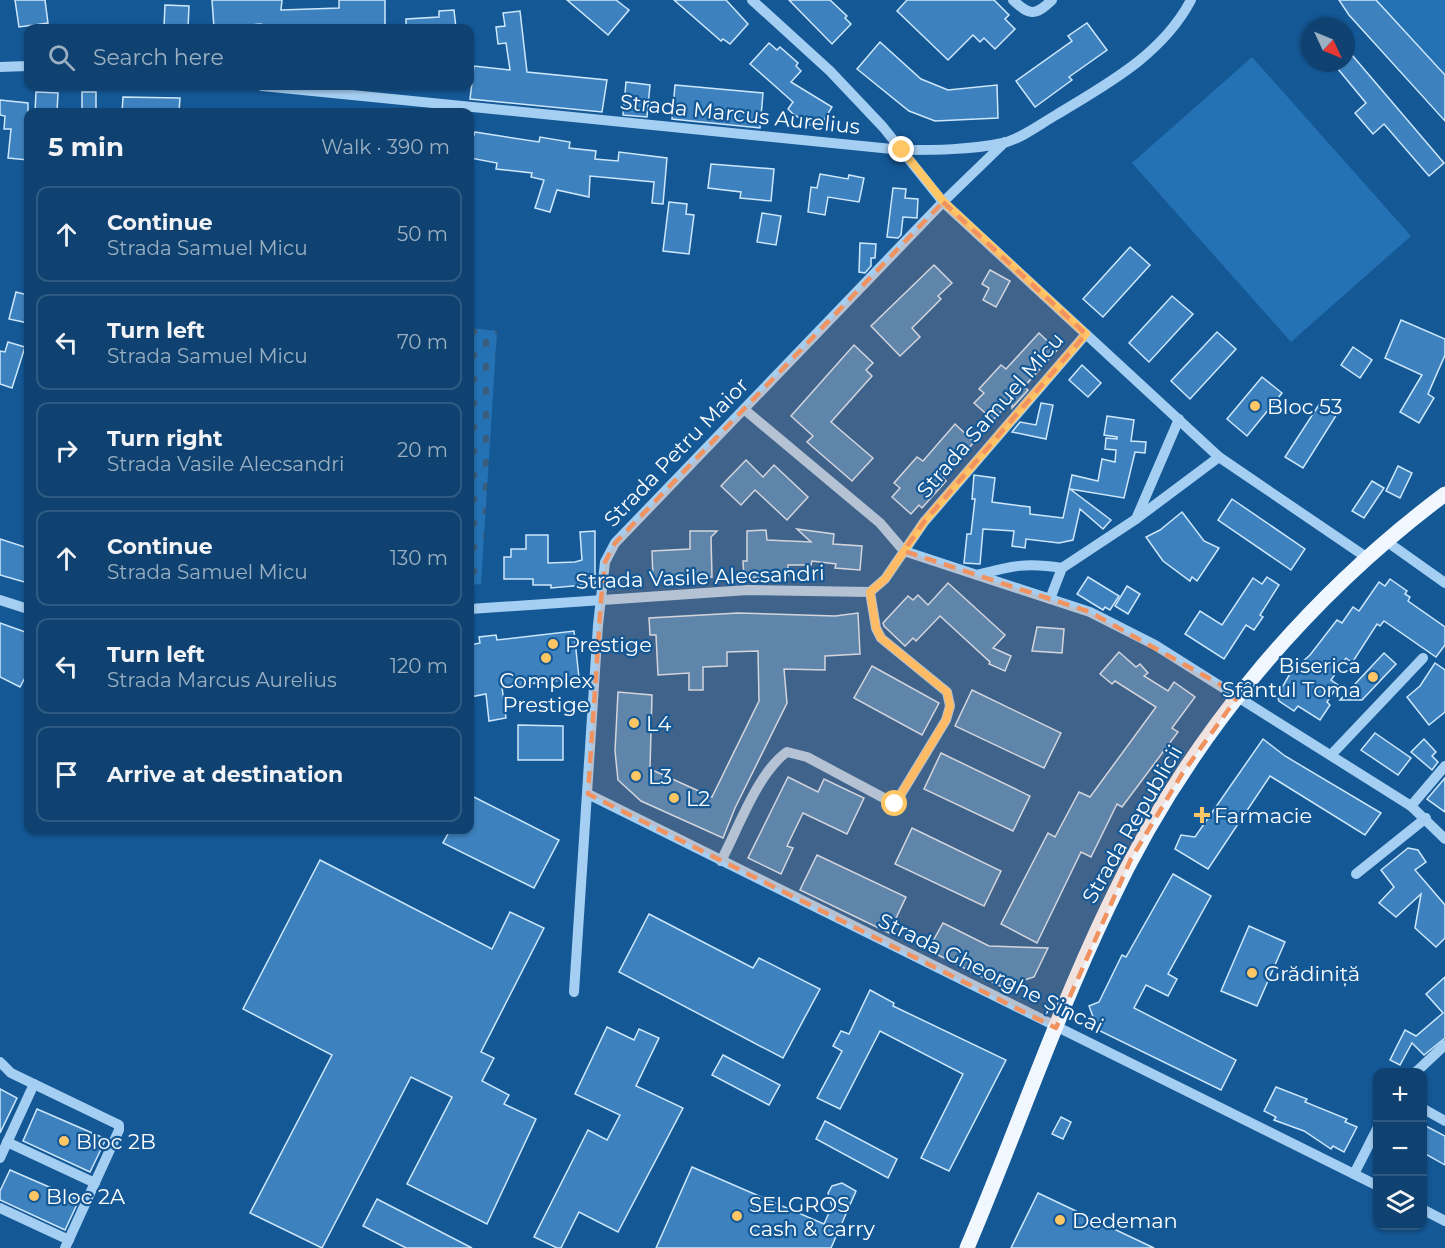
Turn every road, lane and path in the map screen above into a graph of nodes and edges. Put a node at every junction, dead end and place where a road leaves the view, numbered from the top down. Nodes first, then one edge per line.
1 (752, 0) edge
2 (1013, 0) edge
3 (1052, 0) edge
4 (1191, 0) edge
5 (24, 66) edge
6 (0, 67) edge
7 (302, 90) edge
8 (1005, 142) junction
9 (902, 150) junction
10 (943, 201) junction
11 (1086, 334) junction
12 (745, 410) junction
13 (1179, 419) junction
14 (1220, 457) junction
15 (1445, 495) edge
16 (1136, 519) junction
17 (1386, 541) junction
18 (904, 551) junction
19 (1366, 557) junction
20 (1062, 568) junction
21 (975, 575) junction
22 (1445, 583) edge
23 (870, 592) junction
24 (1050, 599) junction
25 (0, 600) edge
26 (601, 600) junction
27 (24, 608) edge
28 (474, 609) edge
29 (1423, 658) dead end
30 (1239, 695) junction
31 (1330, 755) junction
32 (1445, 766) edge
33 (588, 794) junction
34 (1411, 806) junction
35 (1426, 818) junction
36 (1445, 839) edge
37 (721, 861) junction
38 (1356, 874) dead end
39 (574, 992) dead end
40 (1056, 1028) junction
41 (1445, 1045) edge
42 (0, 1062) edge
43 (1420, 1068) edge
44 (34, 1084) junction
45 (1427, 1111) edge
46 (1445, 1121) edge
47 (1373, 1135) edge
48 (7, 1142) junction
49 (0, 1158) edge
50 (1354, 1174) junction
51 (95, 1183) junction
52 (1373, 1184) edge
53 (0, 1208) edge
54 (1427, 1212) edge
55 (1445, 1221) edge
56 (67, 1244) edge
57 (967, 1248) edge

1 - 9 street
2 - 3 street
4 - 8 street
5 - 6 street
7 - 9 street, Strada Marcus Aurelius
8 - 9 street, Strada Marcus Aurelius
8 - 10 street, Strada Petru Maior
9 - 10 street
10 - 11 street
10 - 12 street, Strada Petru Maior
11 - 13 street
11 - 18 street, Strada Samuel Micu
12 - 18 street
12 - 26 street, Strada Petru Maior
13 - 14 street
13 - 16 street
14 - 16 street
14 - 19 street
15 - 17 main road, Strada Republicii
16 - 20 street
17 - 19 main road, Strada Republicii
17 - 22 street
18 - 21 street
18 - 23 street
19 - 30 main road, Strada Republicii
20 - 21 street
20 - 24 street
21 - 24 street
23 - 26 street, Strada Vasile Alecsandri
23 - 37 street
24 - 30 street
25 - 27 street
26 - 28 street, Strada Vasile Alecsandri
26 - 33 street, Strada Petru Maior
29 - 31 street
30 - 31 street
30 - 40 main road, Strada Republicii
31 - 34 street
32 - 34 street
33 - 37 street, Strada Gheorghe Șincai
33 - 39 street, Strada Petru Maior
34 - 35 street
35 - 36 street
35 - 38 street
37 - 40 street, Strada Gheorghe Șincai
40 - 50 street, Strada Gheorghe Șincai
40 - 57 main road, Strada Republicii
41 - 43 street
42 - 44 street
44 - 48 street
44 - 51 street
45 - 46 street
47 - 50 street
48 - 49 street
48 - 51 street
50 - 52 street, Strada Gheorghe Șincai
51 - 56 street
53 - 56 street
54 - 55 street

